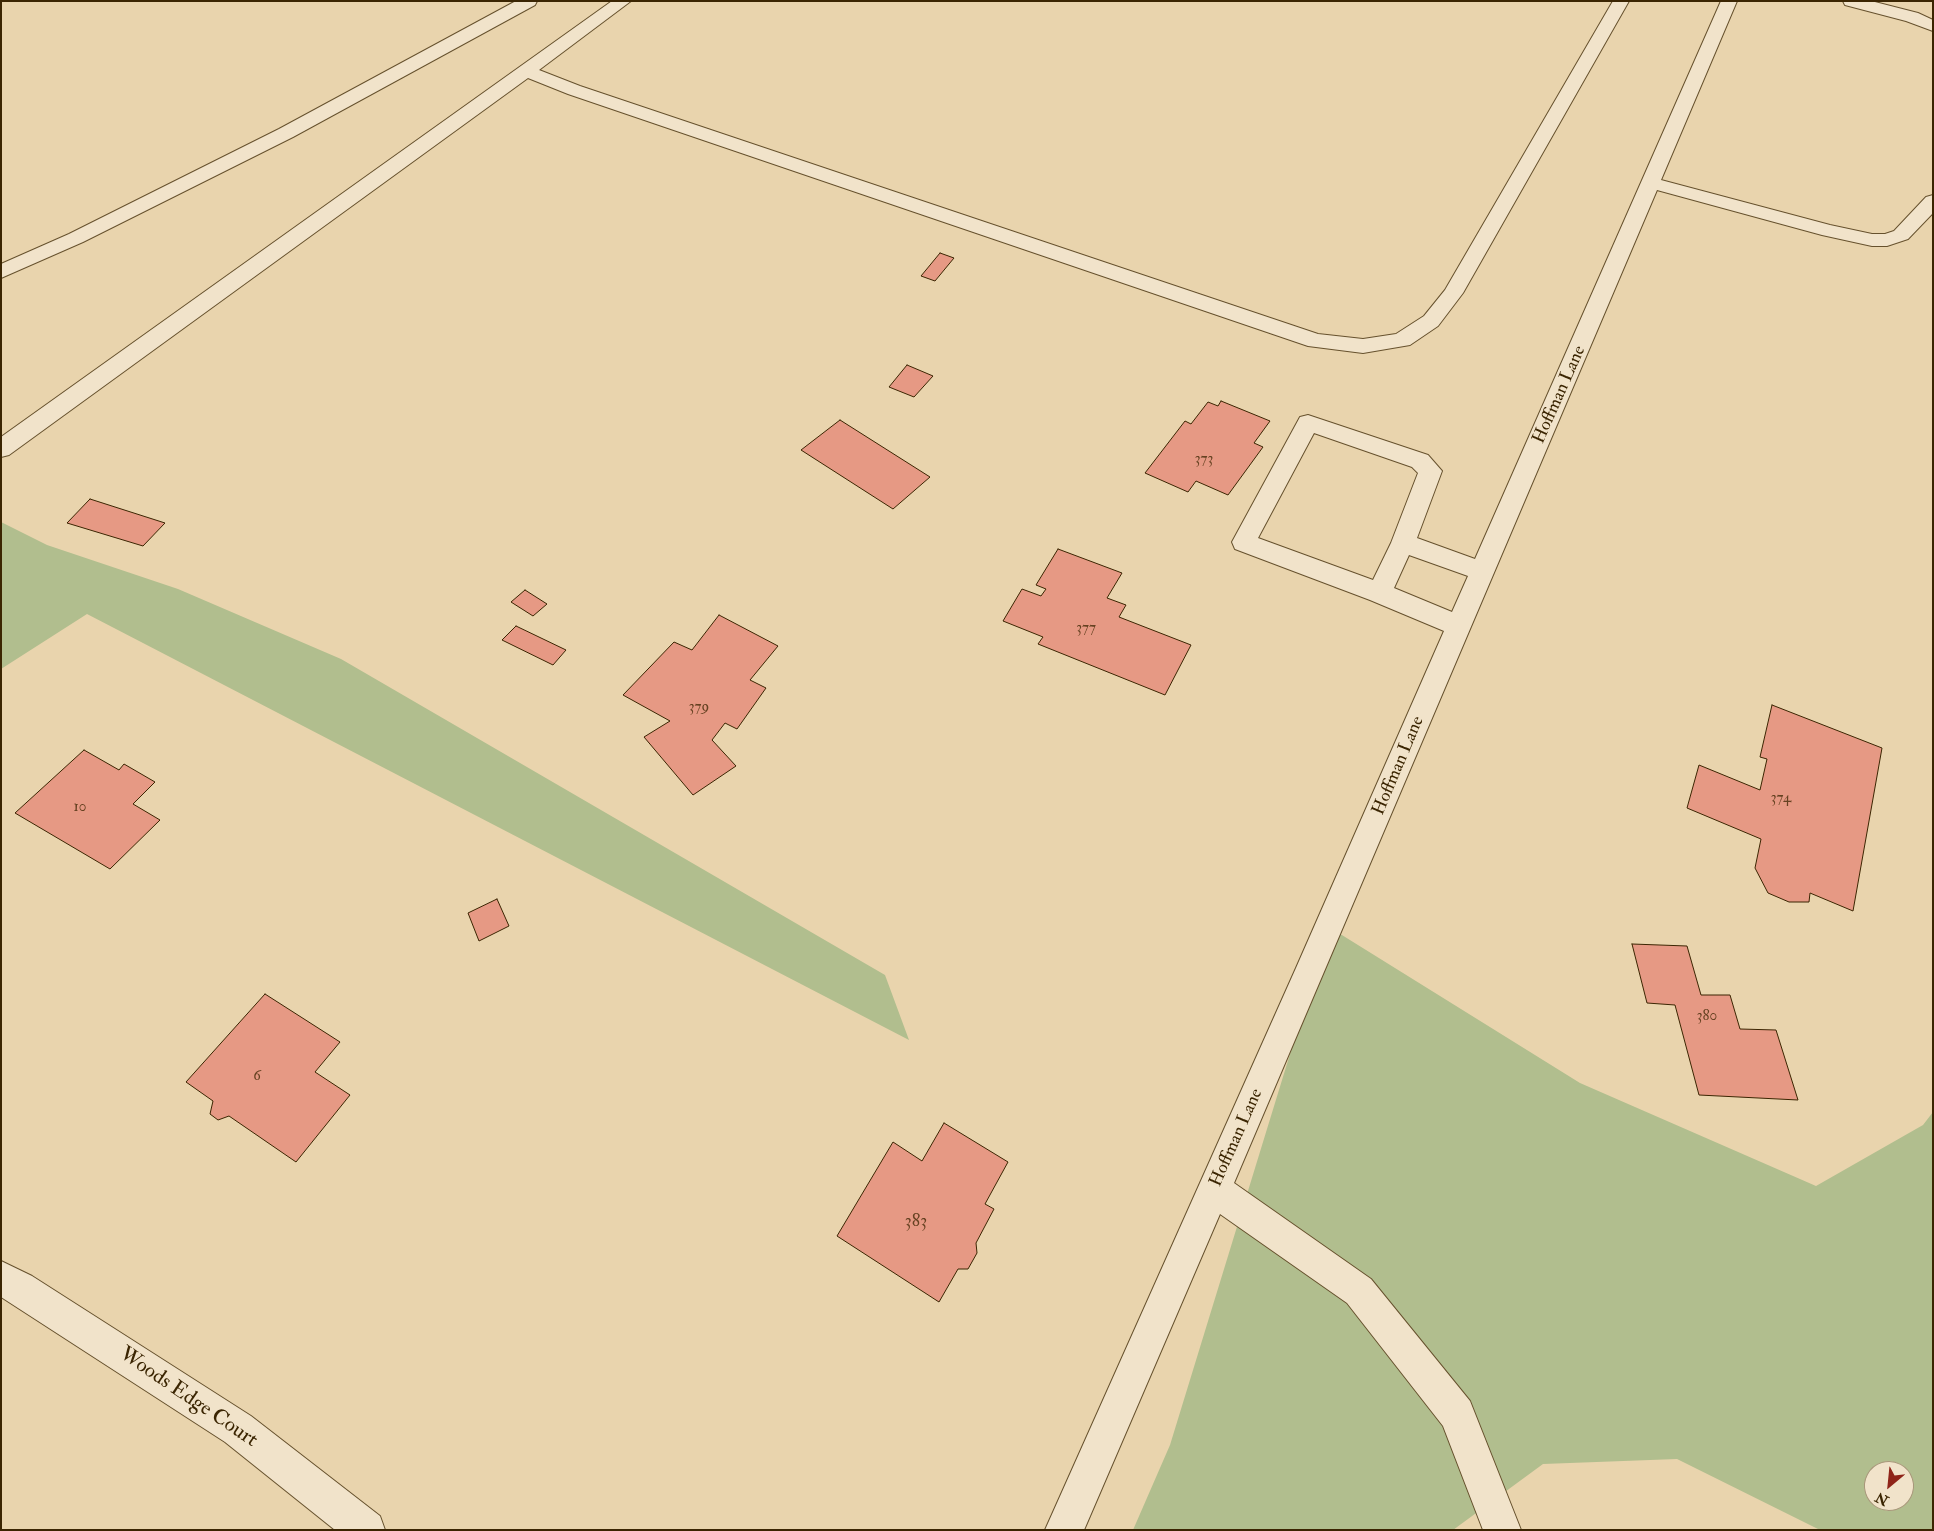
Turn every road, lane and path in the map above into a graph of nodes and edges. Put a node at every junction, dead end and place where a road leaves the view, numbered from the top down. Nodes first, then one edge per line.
1 (529, 1) edge
2 (623, 1) edge
3 (1620, 1) edge
4 (1729, 1) edge
5 (1851, 1) edge
6 (1933, 26) edge
7 (526, 72) junction
8 (1652, 183) junction
9 (1933, 201) edge
10 (1, 272) edge
11 (1, 449) edge
12 (1402, 543) junction
13 (1483, 572) junction
14 (1379, 594) junction
15 (1459, 626) junction
16 (1214, 1189) junction
17 (1, 1278) edge
18 (366, 1530) edge
19 (1064, 1530) edge
20 (1502, 1530) edge

1 - 10 street
2 - 7 street
3 - 7 street
4 - 8 street, Hoffman Lane
5 - 6 street
7 - 11 street
8 - 9 street
8 - 13 street, Hoffman Lane
12 - 13 street
12 - 14 street
12 - 14 street
13 - 15 street, Hoffman Lane
14 - 15 street
15 - 16 street, Hoffman Lane
16 - 19 street, Hoffman Lane
16 - 20 street
17 - 18 street, Woods Edge Court

